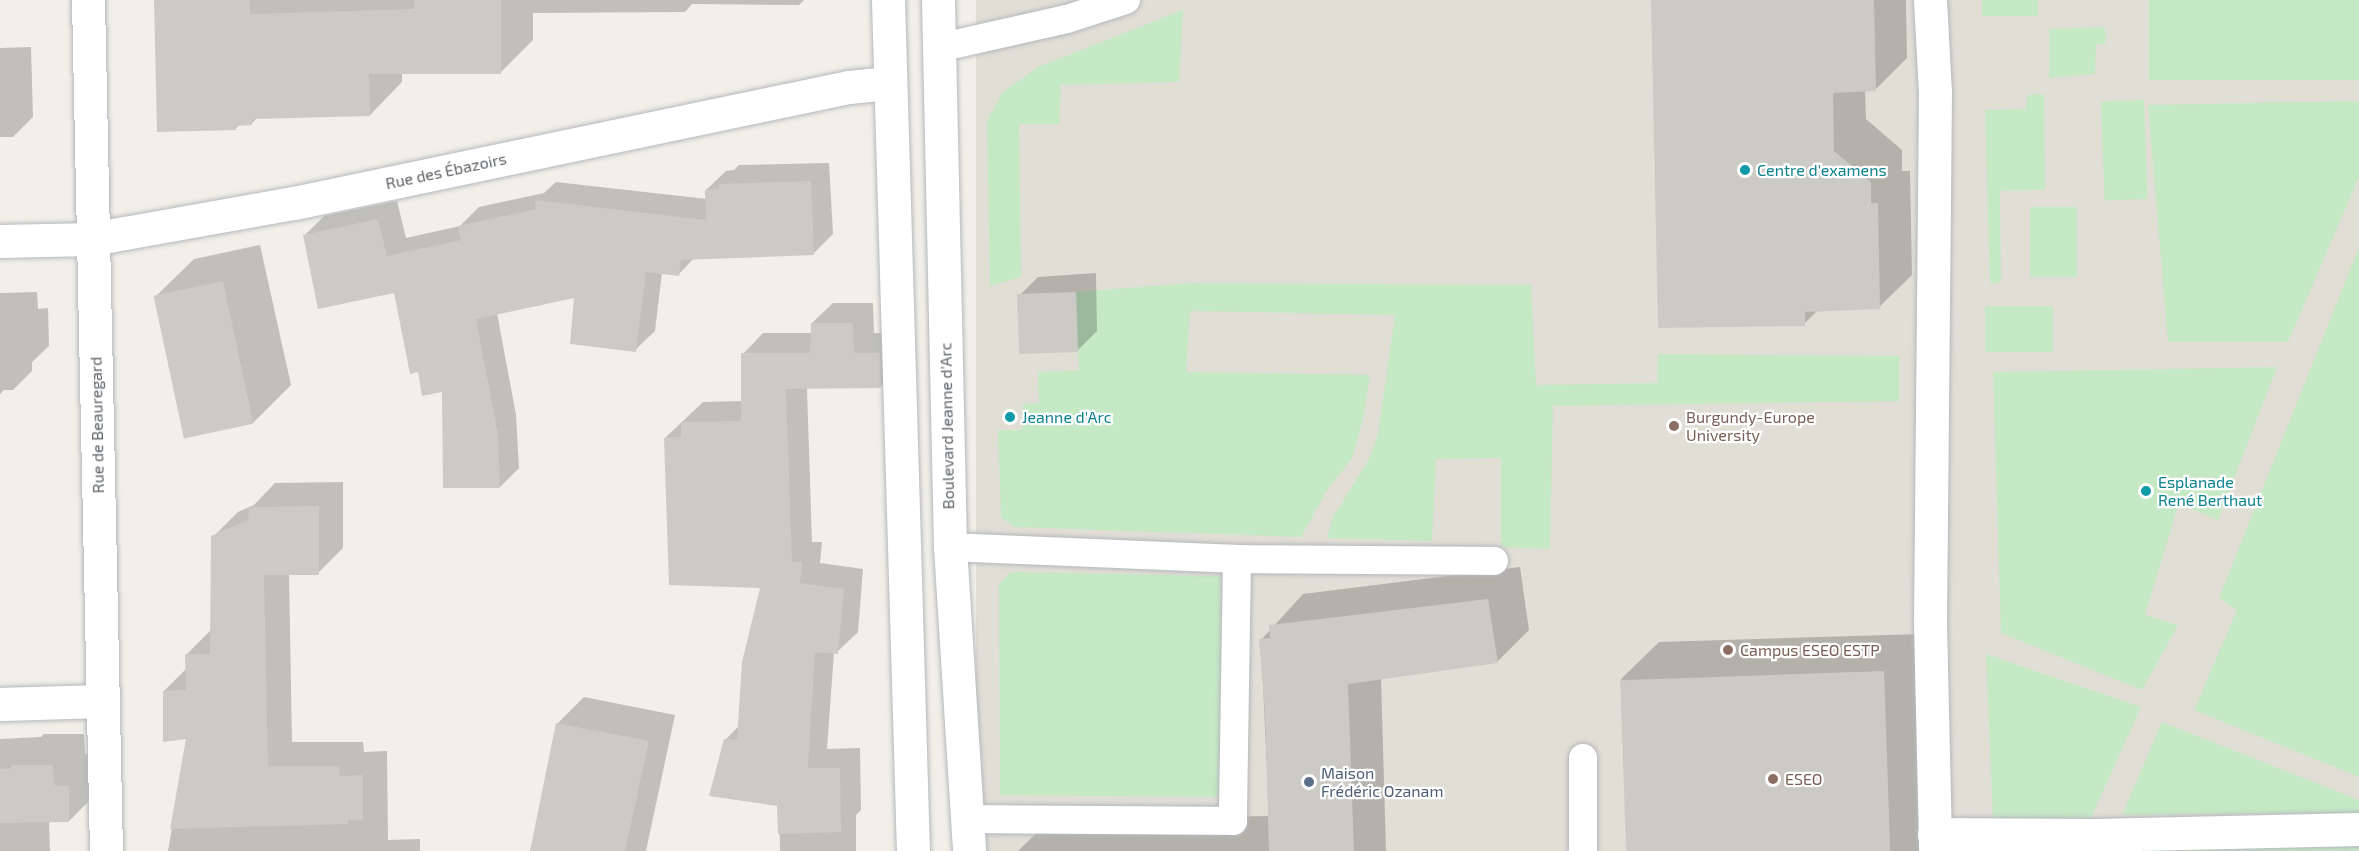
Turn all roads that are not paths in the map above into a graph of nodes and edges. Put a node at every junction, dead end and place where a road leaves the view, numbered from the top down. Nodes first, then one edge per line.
1 (88, 0) edge
2 (888, 0) edge
3 (938, 0) edge
4 (1126, 0) edge
5 (1930, 0) edge
6 (938, 48) junction
7 (889, 83) junction
8 (93, 239) junction
9 (0, 241) edge
10 (950, 547) junction
11 (1237, 559) junction
12 (1494, 561) dead end
13 (103, 701) junction
14 (0, 704) edge
15 (1583, 758) dead end
16 (969, 819) junction
17 (2359, 829) edge
18 (1935, 843) edge
19 (106, 851) edge
20 (913, 851) edge
21 (969, 851) edge
22 (1583, 851) edge

1 - 8 street, Rue de Beauregard
2 - 7 street
3 - 6 street, Boulevard Jeanne d'Arc
4 - 6 lane
5 - 18 street
6 - 10 street, Boulevard Jeanne d'Arc
7 - 8 street, Rue des Ébazoirs
7 - 20 street
8 - 9 street, Rue des Ébazoirs
8 - 13 street, Rue de Beauregard
10 - 11 lane
10 - 16 street, Boulevard Jeanne d'Arc
11 - 12 lane
11 - 16 lane
13 - 14 street
13 - 19 street, Rue de Beauregard
15 - 22 lane
16 - 21 street, Boulevard Jeanne d'Arc
17 - 18 street

